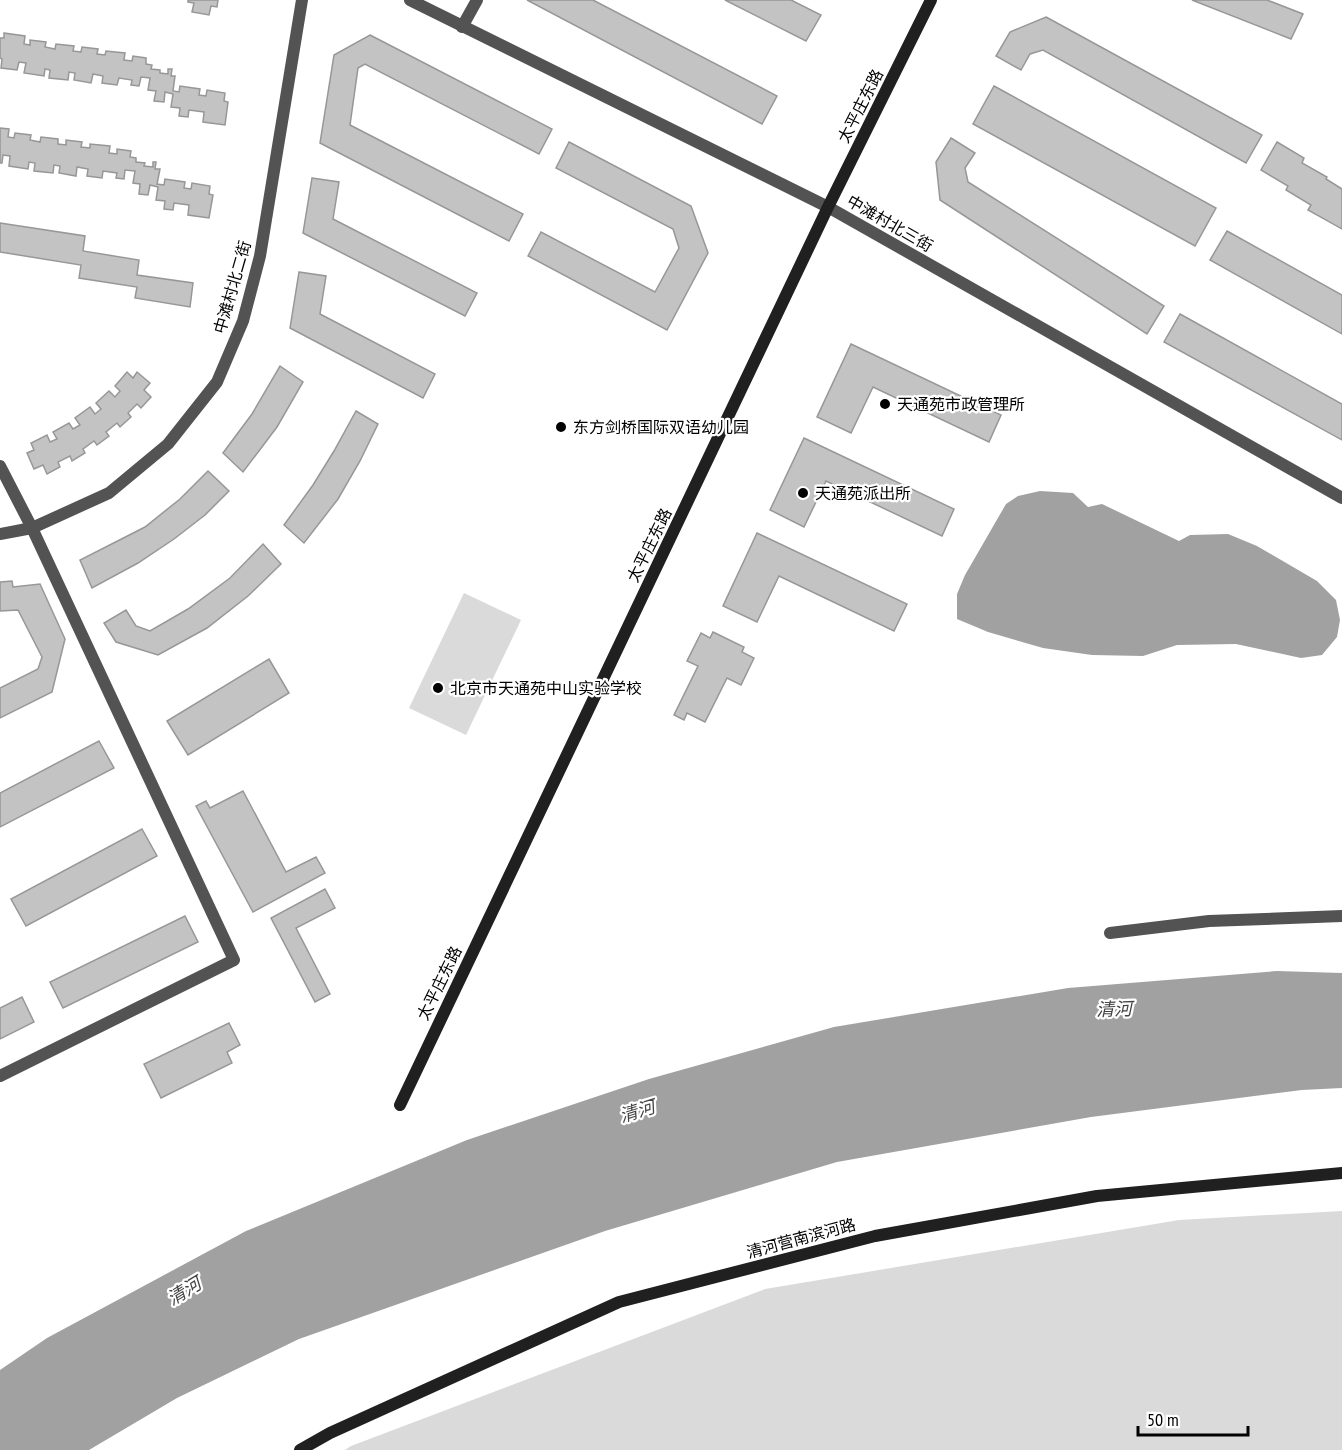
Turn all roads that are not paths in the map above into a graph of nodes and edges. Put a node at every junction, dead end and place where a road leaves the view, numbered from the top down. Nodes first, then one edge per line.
1 (302, 0) edge
2 (410, 0) edge
3 (477, 0) edge
4 (931, 0) edge
5 (462, 27) junction
6 (828, 207) junction
7 (0, 466) edge
8 (1342, 498) edge
9 (32, 528) junction
10 (0, 534) edge
11 (1342, 916) edge
12 (1110, 933) dead end
13 (0, 1076) edge
14 (400, 1105) dead end
15 (1342, 1173) edge
16 (300, 1450) edge

1 - 9 street, 中滩村北二街
2 - 5 street, 中滩村北三街
3 - 5 street
4 - 6 street, 太平庄东路
5 - 6 street, 中滩村北三街
6 - 8 street, 中滩村北三街
6 - 14 street, 太平庄东路
7 - 9 street
9 - 10 street, 中滩村北二街
9 - 13 street
11 - 12 street
15 - 16 street, 清河营南滨河路

